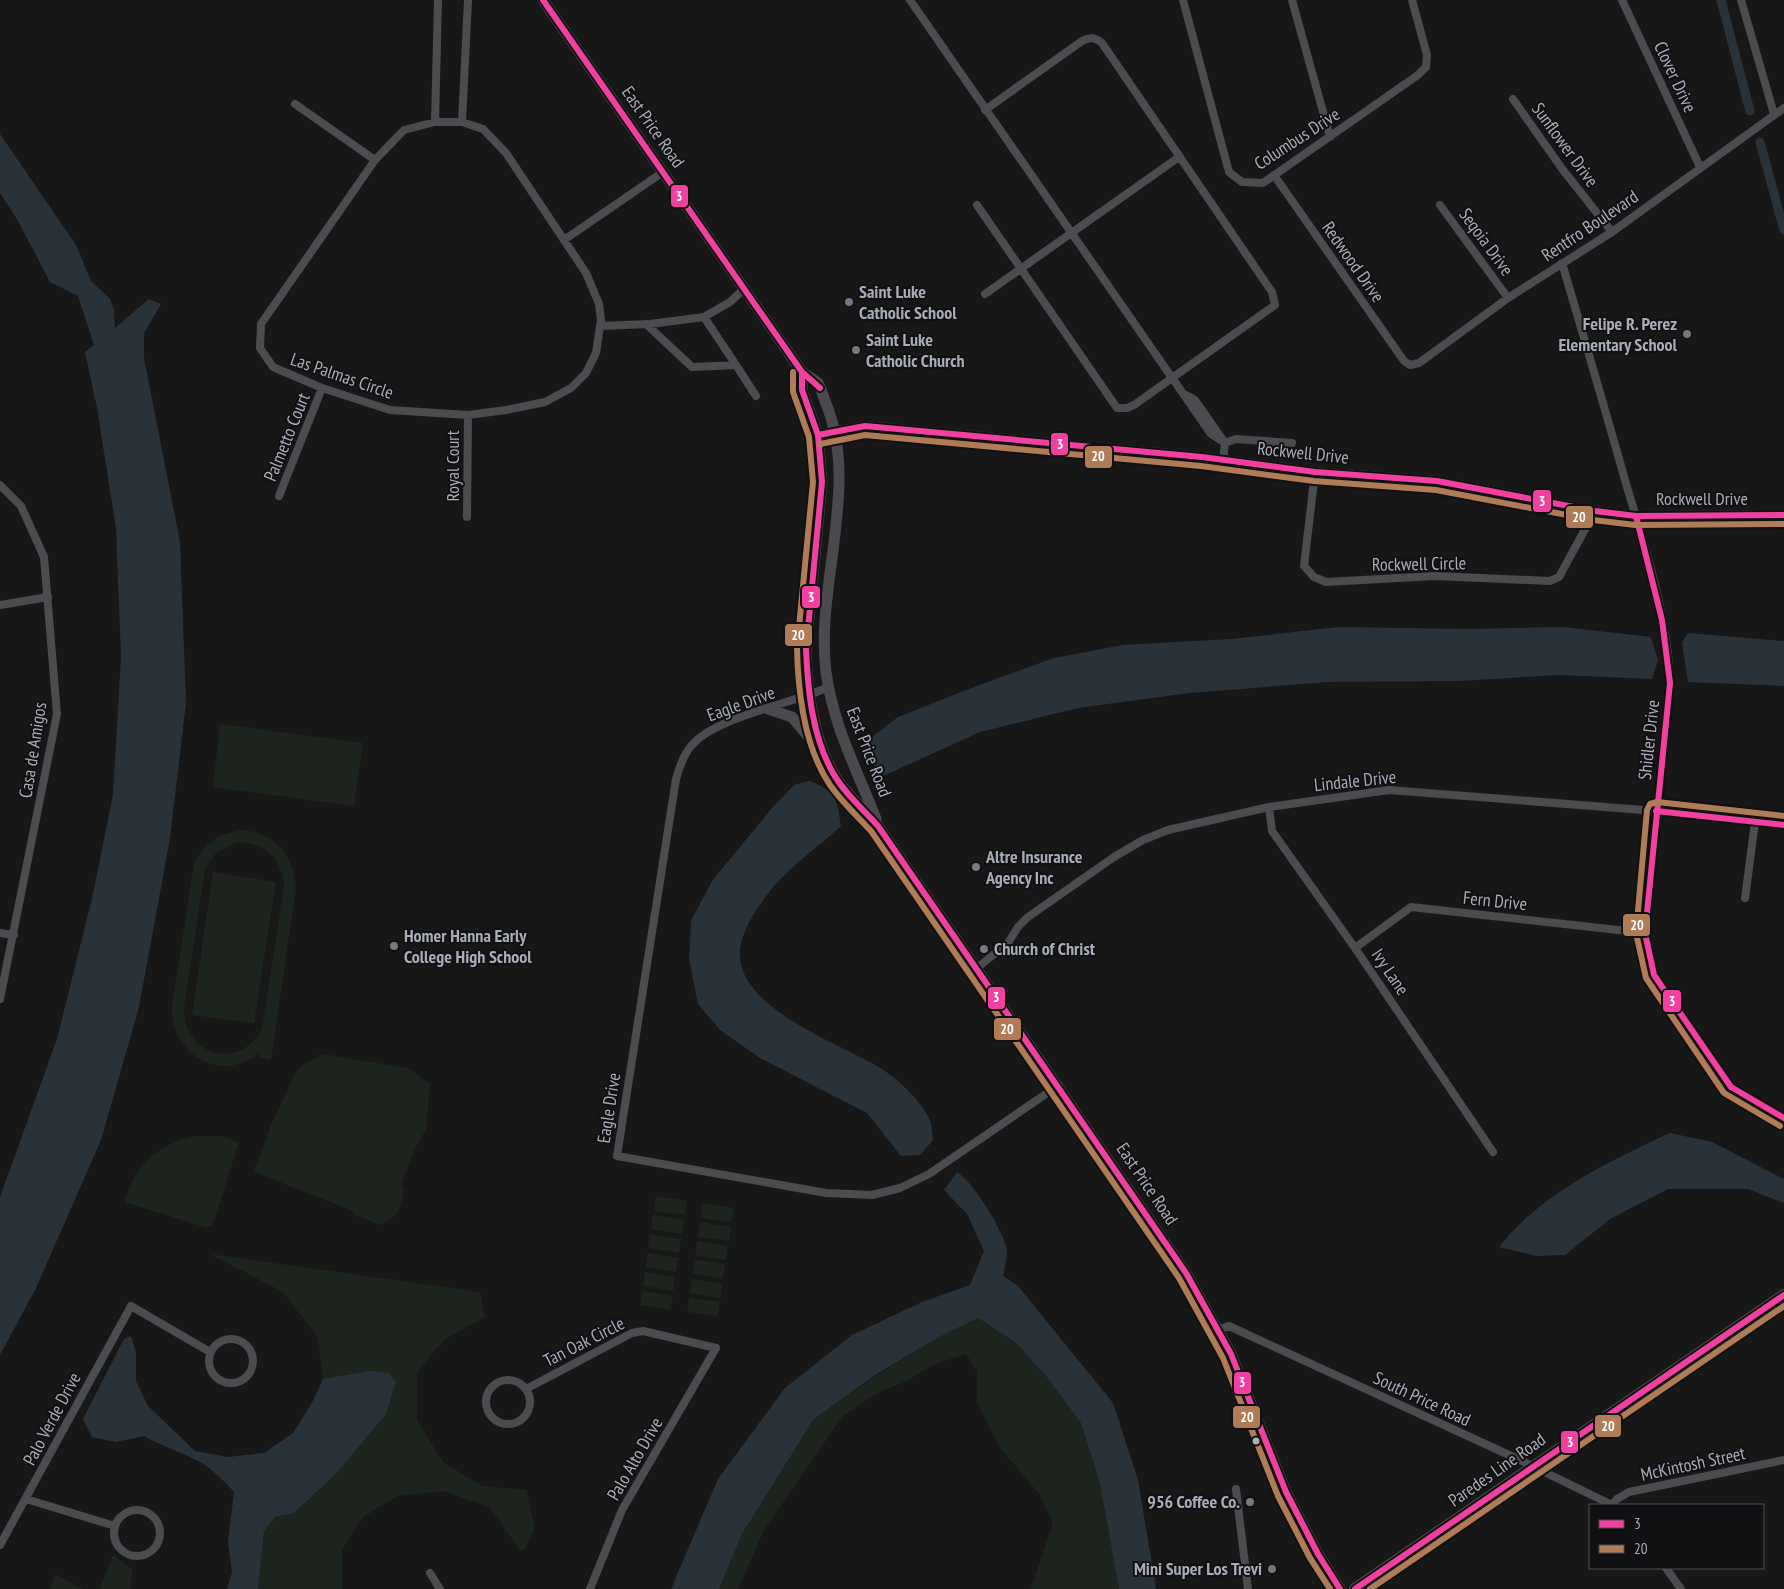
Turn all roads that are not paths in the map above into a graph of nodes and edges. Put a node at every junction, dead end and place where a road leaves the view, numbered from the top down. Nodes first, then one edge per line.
1 (438, 0) edge
2 (468, 0) edge
3 (543, 0) edge
4 (910, 0) edge
5 (1184, 0) edge
6 (1292, 0) edge
7 (1412, 0) edge
8 (1622, 0) edge
9 (1741, 0) edge
10 (1513, 99) dead end
11 (295, 104) dead end
12 (1784, 108) edge
13 (985, 110) junction
14 (1774, 114) junction
15 (434, 122) junction
16 (462, 122) junction
17 (1330, 137) junction
18 (1179, 157) junction
19 (375, 160) junction
20 (1700, 167) junction
21 (663, 172) junction
22 (1274, 175) junction
23 (977, 205) dead end
24 (1440, 205) dead end
25 (1072, 232) junction
26 (1612, 232) junction
27 (564, 240) junction
28 (1562, 263) junction
29 (1020, 268) junction
30 (744, 289) junction
31 (985, 294) dead end
32 (1508, 298) junction
33 (704, 317) junction
34 (646, 324) junction
35 (600, 326) junction
36 (736, 365) junction
37 (1410, 365) joint
38 (802, 372) junction
39 (1173, 377) junction
40 (322, 388) junction
41 (756, 396) dead end
42 (468, 415) junction
43 (836, 433) junction
44 (818, 435) junction
45 (1225, 443) junction
46 (1292, 443) dead end
47 (1223, 460) junction
48 (1315, 472) junction
49 (0, 485) edge
50 (280, 496) dead end
51 (1595, 511) junction
52 (1784, 515) edge
53 (1636, 516) junction
54 (467, 517) dead end
55 (48, 597) junction
56 (0, 605) edge
57 (829, 687) junction
58 (809, 696) junction
59 (768, 709) junction
60 (828, 761) junction
61 (1269, 806) junction
62 (1656, 812) junction
63 (1755, 822) junction
64 (1784, 825) edge
65 (878, 826) junction
66 (1745, 898) dead end
67 (0, 933) edge
68 (1645, 933) junction
69 (14, 935) junction
70 (1355, 948) junction
71 (977, 968) junction
72 (0, 999) edge
73 (1059, 1085) junction
74 (1784, 1118) edge
75 (1493, 1152) dead end
76 (1784, 1295) edge
77 (1218, 1328) junction
78 (716, 1348) joint
79 (210, 1352) junction
80 (526, 1389) junction
81 (1784, 1460) edge
82 (1533, 1467) junction
83 (1236, 1489) dead end
84 (26, 1499) junction
85 (1610, 1504) edge
86 (1613, 1504) edge
87 (115, 1526) junction
88 (0, 1545) edge
89 (1667, 1569) edge
90 (430, 1573) dead end
91 (440, 1589) edge
92 (590, 1589) edge
93 (1248, 1589) edge
94 (1340, 1589) edge
95 (1355, 1589) edge
96 (1681, 1589) edge

1 - 15 street
2 - 16 street
3 - 21 main road, East Price Road
4 - 13 street
5 - 22 street, Columbus Drive
6 - 17 street
7 - 17 street, Columbus Drive
8 - 20 street, Clover Drive
9 - 14 street
10 - 26 street, Sunflower Drive
11 - 19 street
12 - 14 street, Rentfro Boulevard
13 - 18 street
13 - 25 street
14 - 20 street, Rentfro Boulevard
15 - 16 street, Las Palmas Circle
15 - 19 street, Las Palmas Circle
16 - 27 street, Las Palmas Circle
17 - 22 street, Columbus Drive
18 - 25 street
18 - 39 street
19 - 40 street, Las Palmas Circle
20 - 26 street, Rentfro Boulevard
21 - 27 street
21 - 30 main road, East Price Road
22 - 37 street, Redwood Drive
23 - 29 street
24 - 32 street, Seqoia Drive
25 - 29 street
25 - 39 street
26 - 28 street, Rentfro Boulevard
27 - 35 street, Las Palmas Circle
28 - 32 street, Rentfro Boulevard
28 - 53 street, Shidler Drive
29 - 31 street
29 - 39 street
30 - 33 street
30 - 38 main road, East Price Road
32 - 37 street, Rentfro Boulevard
33 - 34 street
33 - 36 street
34 - 35 street
34 - 36 street
35 - 42 street, Las Palmas Circle
36 - 41 street
38 - 43 main road, East Price Road
38 - 44 main road, East Price Road
39 - 45 street
40 - 42 street, Las Palmas Circle
40 - 50 street, Palmetto Court
42 - 54 street, Royal Court
43 - 44 street, Rockwell Drive
43 - 47 street, Rockwell Drive
43 - 57 main road, East Price Road
44 - 58 main road, East Price Road
45 - 46 street
45 - 47 street
47 - 48 street, Rockwell Drive
48 - 51 street, Rockwell Drive
48 - 51 street, Rockwell Circle
49 - 55 street, Casa de Amigos
51 - 53 street, Rockwell Drive
52 - 53 street, Rockwell Drive
53 - 62 street, Shidler Drive
55 - 56 street
55 - 69 street, Casa de Amigos
57 - 58 street, Eagle Drive
57 - 65 main road, East Price Road
58 - 59 street, Eagle Drive
58 - 60 main road, East Price Road
59 - 60 main road
59 - 73 street, Eagle Drive
60 - 65 main road, East Price Road
61 - 62 street, Lindale Drive
61 - 70 street, Ivy Lane
61 - 71 street, Lindale Drive
62 - 63 street, Lindale Drive
62 - 68 street, Shidler Drive
63 - 64 street, Lindale Drive
63 - 66 street
65 - 71 main road, East Price Road
67 - 69 street
68 - 70 street, Fern Drive
68 - 74 street, Shidler Drive
69 - 72 street, Casa de Amigos
70 - 75 street, Ivy Lane
71 - 73 main road, East Price Road
73 - 77 main road, East Price Road
76 - 82 main road, Paredes Line Road
77 - 82 street, South Price Road
77 - 94 main road, East Price Road
78 - 80 street, Tan Oak Circle
78 - 92 street, Palo Alto Drive
79 - 79 street
79 - 84 street, Palo Verde Drive
80 - 80 street
81 - 86 street, McKintosh Street
82 - 85 street, South Price Road
82 - 95 main road, Paredes Line Road
83 - 93 street
84 - 87 street
84 - 88 street, Palo Verde Drive
87 - 87 street
89 - 96 street
90 - 91 street

